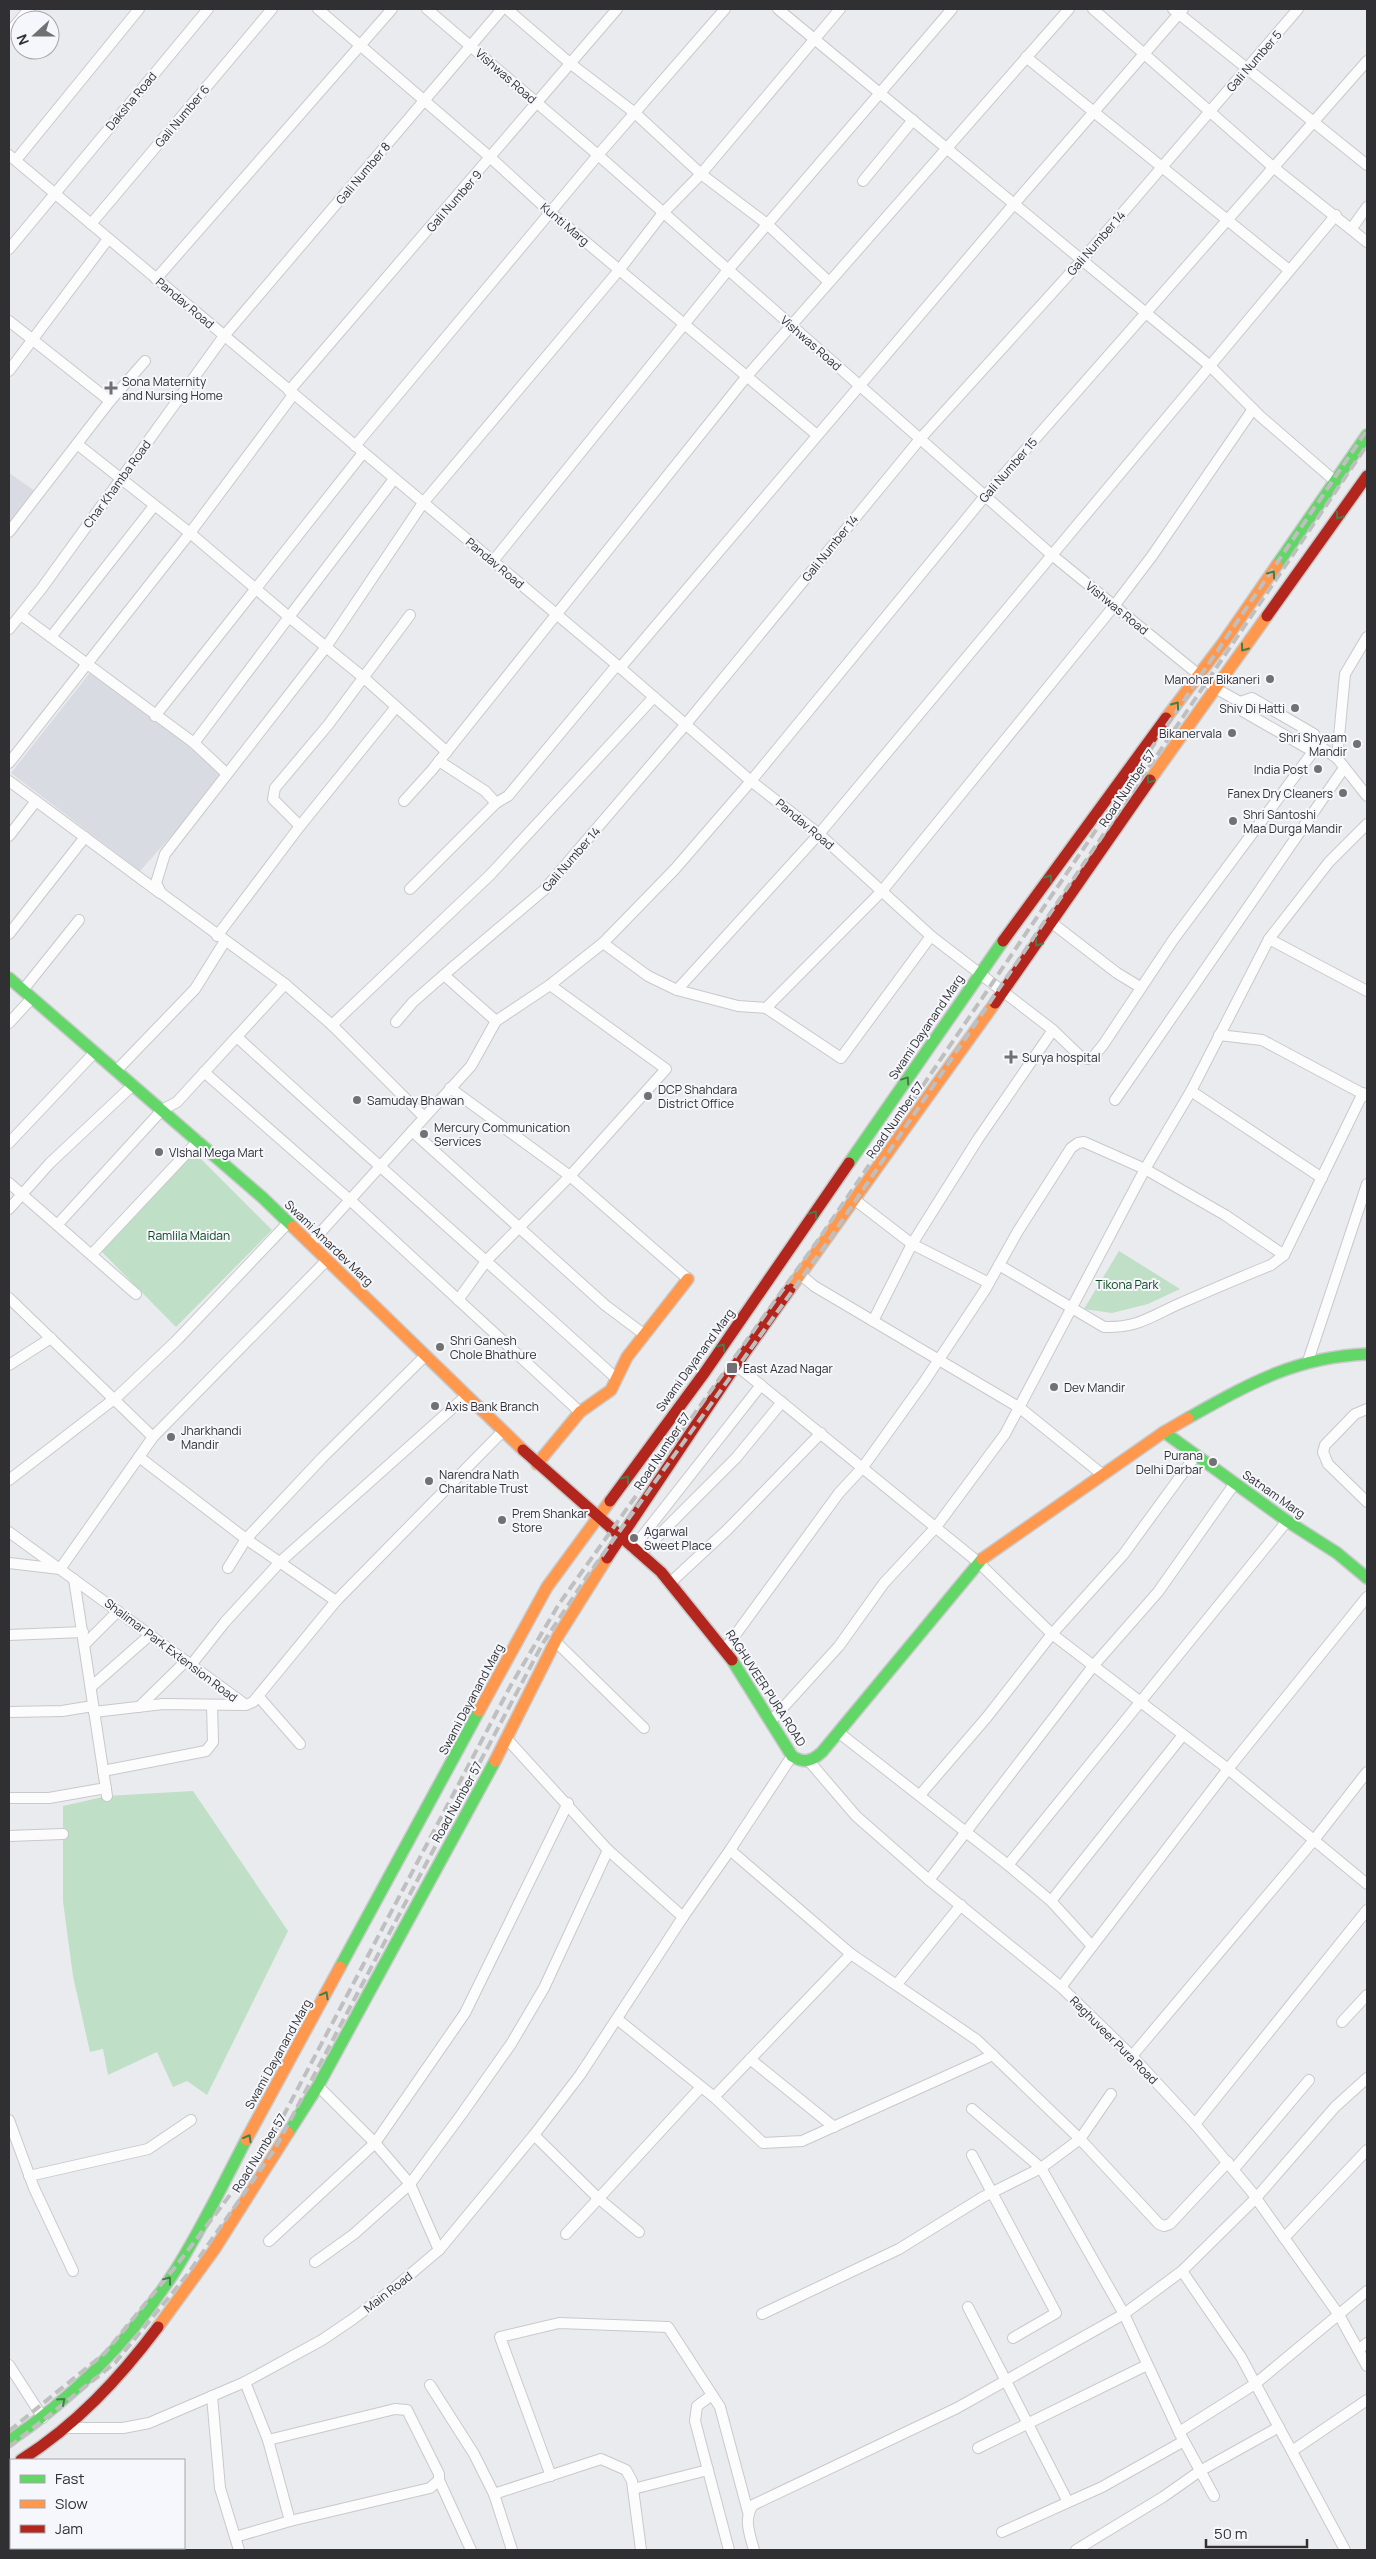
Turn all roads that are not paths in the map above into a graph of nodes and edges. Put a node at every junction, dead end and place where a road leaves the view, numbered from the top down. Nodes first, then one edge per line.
1 (29, 9) edge
2 (139, 9) edge
3 (208, 9) edge
4 (272, 9) edge
5 (318, 9) edge
6 (392, 9) edge
7 (427, 9) edge
8 (502, 9) edge
9 (507, 9) edge
10 (617, 9) edge
11 (725, 9) edge
12 (778, 9) edge
13 (840, 9) edge
14 (952, 9) edge
15 (1069, 9) edge
16 (1093, 9) edge
17 (1298, 9) edge
18 (1178, 10) edge
19 (9, 33) edge
20 (813, 38) junction
21 (361, 45) junction
22 (471, 46) junction
23 (1146, 53) junction
24 (1026, 57) junction
25 (1367, 61) edge
26 (571, 64) junction
27 (1246, 69) junction
28 (879, 93) junction
29 (423, 102) junction
30 (538, 104) junction
31 (1094, 112) junction
32 (1209, 112) junction
33 (634, 113) junction
34 (913, 120) junction
35 (1315, 121) junction
36 (946, 148) junction
37 (598, 155) junction
38 (12, 157) edge
39 (491, 158) junction
40 (1367, 165) edge
41 (1162, 167) junction
42 (1273, 167) junction
43 (700, 174) junction
44 (863, 181) dead end
45 (54, 193) junction
46 (1014, 204) junction
47 (1367, 208) edge
48 (550, 212) junction
49 (663, 213) junction
50 (1336, 215) junction
51 (1228, 220) junction
52 (91, 224) junction
53 (767, 224) junction
54 (1352, 228) junction
55 (108, 239) junction
56 (1366, 241) edge
57 (9, 249) edge
58 (1082, 260) junction
59 (620, 269) junction
60 (728, 270) junction
61 (1289, 270) junction
62 (156, 279) junction
63 (829, 282) junction
64 (1146, 313) junction
65 (9, 321) edge
66 (685, 323) junction
67 (791, 326) junction
68 (224, 336) junction
69 (32, 341) junction
70 (145, 361) dead end
71 (1209, 365) junction
72 (9, 371) edge
73 (748, 376) junction
74 (859, 385) junction
75 (291, 393) junction
76 (110, 401) junction
77 (1257, 413) junction
78 (817, 435) junction
79 (1367, 435) edge
80 (920, 439) junction
81 (77, 444) junction
82 (355, 446) junction
83 (363, 453) junction
84 (1367, 476) edge
85 (394, 479) junction
86 (120, 480) junction
87 (1335, 481) junction
88 (985, 496) junction
89 (424, 503) junction
90 (154, 506) junction
91 (9, 532) edge
92 (190, 533) junction
93 (1052, 554) junction
94 (493, 561) junction
95 (256, 589) junction
96 (1114, 606) junction
97 (557, 614) junction
98 (21, 615) junction
99 (410, 615) dead end
100 (289, 617) junction
101 (9, 629) edge
102 (52, 637) junction
103 (1367, 637) edge
104 (326, 647) junction
105 (88, 663) junction
106 (619, 666) junction
107 (1198, 674) junction
108 (363, 677) junction
109 (1215, 688) junction
110 (654, 697) junction
111 (1240, 702) junction
112 (396, 707) junction
113 (155, 716) junction
114 (686, 724) junction
115 (194, 743) junction
116 (1318, 745) junction
117 (446, 752) junction
118 (1337, 758) junction
119 (439, 761) junction
120 (9, 764) edge
121 (1344, 768) junction
122 (227, 774) junction
123 (9, 781) edge
124 (751, 781) junction
125 (1367, 796) edge
126 (36, 802) junction
127 (404, 802) dead end
128 (496, 803) junction
129 (1367, 824) edge
130 (300, 826) junction
131 (819, 834) junction
132 (9, 836) edge
133 (85, 837) junction
134 (410, 889) dead end
135 (882, 891) junction
136 (161, 893) junction
137 (80, 920) dead end
138 (1052, 923) junction
139 (9, 934) edge
140 (931, 936) junction
141 (221, 938) junction
142 (1270, 939) junction
143 (603, 942) junction
144 (979, 974) junction
145 (444, 975) junction
146 (9, 978) edge
147 (285, 984) junction
148 (550, 985) junction
149 (1140, 987) junction
150 (23, 990) junction
151 (677, 990) junction
152 (1367, 991) edge
153 (1002, 993) junction
154 (32, 998) junction
155 (766, 1008) junction
156 (496, 1021) junction
157 (396, 1022) dead end
158 (9, 1023) edge
159 (332, 1025) junction
160 (1053, 1030) junction
161 (1219, 1035) junction
162 (237, 1036) junction
163 (95, 1052) junction
164 (116, 1071) junction
165 (204, 1072) junction
166 (133, 1085) junction
167 (450, 1088) junction
168 (1191, 1091) junction
169 (1365, 1094) edge
170 (1115, 1100) dead end
171 (162, 1110) junction
172 (424, 1117) junction
173 (412, 1131) junction
174 (198, 1142) junction
175 (9, 1143) edge
176 (379, 1168) junction
177 (1145, 1169) junction
178 (570, 1176) junction
179 (1322, 1178) junction
180 (9, 1183) edge
181 (1367, 1184) edge
182 (20, 1195) junction
183 (350, 1200) junction
184 (855, 1200) junction
185 (9, 1209) edge
186 (288, 1223) junction
187 (58, 1224) junction
188 (520, 1227) junction
189 (310, 1244) junction
190 (912, 1244) junction
191 (92, 1254) junction
192 (1284, 1255) junction
193 (327, 1260) junction
194 (487, 1260) junction
195 (999, 1265) junction
196 (802, 1275) junction
197 (688, 1279) joint
198 (990, 1282) junction
199 (136, 1294) dead end
200 (9, 1298) edge
201 (458, 1300) junction
202 (1072, 1309) junction
203 (873, 1321) junction
204 (645, 1335) junction
205 (51, 1338) junction
206 (1367, 1354) edge
207 (425, 1356) junction
208 (939, 1359) junction
209 (1308, 1361) junction
210 (9, 1365) edge
211 (736, 1365) junction
212 (617, 1379) junction
213 (761, 1384) junction
214 (466, 1396) junction
215 (114, 1399) junction
216 (782, 1402) junction
217 (1020, 1408) junction
218 (1367, 1408) edge
219 (580, 1412) junction
220 (503, 1431) junction
221 (1164, 1432) junction
222 (821, 1433) junction
223 (153, 1437) junction
224 (1196, 1455) junction
225 (139, 1457) junction
226 (538, 1464) junction
227 (863, 1467) junction
228 (1103, 1475) junction
229 (9, 1480) edge
230 (1235, 1484) junction
231 (1367, 1502) edge
232 (597, 1518) junction
233 (1288, 1521) junction
234 (936, 1527) junction
235 (9, 1532) edge
236 (620, 1538) junction
237 (246, 1539) junction
238 (636, 1551) junction
239 (280, 1562) junction
240 (978, 1562) junction
241 (9, 1563) edge
242 (228, 1568) dead end
243 (60, 1569) junction
244 (1367, 1578) edge
245 (74, 1579) junction
246 (670, 1583) junction
247 (1367, 1597) edge
248 (336, 1601) junction
249 (118, 1611) junction
250 (83, 1632) junction
251 (1052, 1634) junction
252 (9, 1635) edge
253 (150, 1635) junction
254 (555, 1641) junction
255 (85, 1644) junction
256 (725, 1649) junction
257 (188, 1663) junction
258 (1094, 1665) junction
259 (91, 1687) junction
260 (258, 1696) junction
261 (1142, 1703) junction
262 (212, 1705) junction
263 (246, 1705) junction
264 (139, 1707) junction
265 (94, 1709) junction
266 (9, 1712) edge
267 (771, 1720) junction
268 (644, 1728) dead end
269 (838, 1732) junction
270 (1183, 1734) junction
271 (507, 1739) junction
272 (300, 1744) dead end
273 (792, 1756) junction
274 (809, 1762) junction
275 (1228, 1769) junction
276 (103, 1771) junction
277 (1367, 1772) edge
278 (920, 1795) junction
279 (9, 1798) edge
280 (568, 1803) junction
281 (966, 1832) junction
282 (63, 1834) dead end
283 (9, 1836) edge
284 (1314, 1840) junction
285 (608, 1850) junction
286 (730, 1850) junction
287 (1008, 1865) junction
288 (929, 1880) junction
289 (1367, 1884) edge
290 (1051, 1901) junction
291 (961, 1905) junction
292 (1367, 1910) edge
293 (683, 1917) junction
294 (1092, 1946) junction
295 (851, 1954) junction
296 (897, 1984) junction
297 (1061, 1987) junction
298 (1367, 1995) edge
299 (617, 2019) junction
300 (1342, 2022) dead end
301 (993, 2055) junction
302 (1132, 2056) junction
303 (750, 2059) junction
304 (1367, 2078) edge
305 (1309, 2080) dead end
306 (318, 2086) junction
307 (701, 2087) junction
308 (1111, 2094) dead end
309 (714, 2097) junction
310 (972, 2109) dead end
311 (9, 2120) edge
312 (191, 2120) dead end
313 (1195, 2124) junction
314 (834, 2127) junction
315 (534, 2135) junction
316 (1080, 2139) junction
317 (375, 2143) junction
318 (1367, 2150) edge
319 (972, 2155) dead end
320 (1231, 2165) junction
321 (1041, 2168) junction
322 (30, 2176) junction
323 (410, 2184) junction
324 (993, 2192) junction
325 (598, 2198) junction
326 (1256, 2198) junction
327 (639, 2232) dead end
328 (566, 2234) dead end
329 (1284, 2238) junction
330 (269, 2241) dead end
331 (438, 2250) junction
332 (315, 2262) dead end
333 (73, 2271) dead end
334 (1182, 2271) junction
335 (1367, 2291) edge
336 (968, 2307) dead end
337 (762, 2314) dead end
338 (1124, 2314) junction
339 (1339, 2315) junction
340 (1013, 2338) dead end
341 (1367, 2343) edge
342 (1358, 2350) junction
343 (9, 2365) edge
344 (1148, 2365) junction
345 (1367, 2366) edge
346 (1007, 2380) junction
347 (245, 2382) junction
348 (1255, 2384) junction
349 (430, 2385) dead end
350 (712, 2395) junction
351 (212, 2396) junction
352 (1367, 2400) edge
353 (43, 2418) junction
354 (1029, 2423) junction
355 (1278, 2427) junction
356 (66, 2428) junction
357 (1179, 2432) junction
358 (268, 2440) junction
359 (9, 2441) edge
360 (1184, 2442) junction
361 (978, 2448) dead end
362 (1292, 2451) junction
363 (27, 2459) edge
364 (708, 2470) junction
365 (1200, 2471) junction
366 (551, 2476) junction
367 (440, 2480) junction
368 (633, 2489) junction
369 (494, 2494) junction
370 (1214, 2496) dead end
371 (1068, 2502) junction
372 (748, 2512) junction
373 (290, 2521) junction
374 (1002, 2532) dead end
375 (235, 2537) junction
376 (239, 2550) edge
377 (472, 2550) edge
378 (512, 2550) edge
379 (641, 2550) edge
380 (729, 2550) edge
381 (754, 2550) edge
382 (1076, 2550) edge
383 (1345, 2550) edge

1 - 19 street
2 - 38 street
3 - 45 street, Daksha Road
4 - 52 street, Gali Number 6
5 - 21 street, Kunti Marg
6 - 21 street
7 - 22 street, Vishwas Road
8 - 22 street, Gali Number 8
9 - 26 street
10 - 26 street, Gali Number 9
11 - 33 street
12 - 20 street
13 - 20 street
14 - 28 street
15 - 24 street
16 - 23 street
17 - 27 street, Gali Number 5
18 - 23 street
18 - 27 street
20 - 28 street
20 - 43 street
21 - 29 street, Kunti Marg
21 - 62 street
22 - 29 street, Gali Number 8
22 - 30 street, Vishwas Road
23 - 31 street
23 - 32 street
24 - 31 street
24 - 36 street
25 - 35 street, Gali Number 15
26 - 30 street, Gali Number 9
26 - 33 street
27 - 32 street, Gali Number 5
27 - 35 street
28 - 34 street
28 - 53 street
29 - 39 street, Kunti Marg
29 - 68 street, Gali Number 8
30 - 37 street, Vishwas Road
30 - 39 street, Gali Number 9
31 - 41 street
31 - 46 street
32 - 41 street, Gali Number 14
32 - 42 street
33 - 37 street
33 - 43 street
34 - 36 street
34 - 44 street
35 - 40 street
35 - 42 street, Gali Number 15
36 - 46 street
36 - 63 street
37 - 48 street
37 - 49 street, Vishwas Road
38 - 45 street, Pandav Road
39 - 48 street, Kunti Marg
39 - 75 street, Gali Number 9
41 - 51 street
41 - 58 street, Gali Number 14
42 - 50 street
42 - 51 street, Gali Number 15
43 - 49 street
43 - 53 street
45 - 52 street, Pandav Road
45 - 57 street, Daksha Road
46 - 58 street
46 - 74 street
47 - 54 street
48 - 59 street, Kunti Marg
48 - 82 street
49 - 59 street
49 - 60 street, Vishwas Road
50 - 54 street
50 - 61 street
51 - 61 street
51 - 64 street, Gali Number 15
52 - 55 street, Pandav Road
53 - 60 street
53 - 63 street
54 - 56 street
55 - 62 street, Pandav Road
55 - 69 street
58 - 64 street
58 - 80 street, Gali Number 14
59 - 66 street, Kunti Marg
59 - 89 street
60 - 66 street
60 - 67 street, Vishwas Road
61 - 71 street
62 - 68 street, Pandav Road
63 - 67 street
64 - 71 street
64 - 88 street, Gali Number 15
65 - 69 street
66 - 73 street, Kunti Marg
66 - 94 street
67 - 73 street
67 - 74 street, Vishwas Road
68 - 75 street, Pandav Road
68 - 86 street, Char Khamba Road
69 - 72 street
69 - 76 street
70 - 76 street
71 - 77 street
71 - 93 street
73 - 78 street, Kunti Marg
73 - 97 street
74 - 78 street
74 - 80 street, Vishwas Road
75 - 82 street, Pandav Road
75 - 92 street, Gali Number 9
76 - 81 street
77 - 87 street
77 - 96 street
78 - 106 street
79 - 87 main road, Road Number 57
80 - 88 street, Vishwas Road
80 - 114 street, Gali Number 14
81 - 86 street
81 - 91 street
82 - 83 street, Pandav Road
83 - 85 street, Pandav Road
83 - 95 street
84 -> 109 main road, Road Number 57
85 - 89 street, Pandav Road
85 - 100 street
86 - 90 street
86 - 98 street, Char Khamba Road
107 -> 87 main road, Road Number 57
88 - 93 street, Vishwas Road
88 - 124 street, Gali Number 15
89 - 94 street, Pandav Road
89 - 104 street
90 - 92 street
90 - 102 street
92 - 95 street
92 - 105 street, Gali Number 9
93 - 96 street, Vishwas Road
93 - 131 street
94 - 97 street, Pandav Road
95 - 100 street
95 - 113 street
96 - 107 street, Vishwas Road
96 - 135 street
97 - 106 street, Pandav Road
97 - 117 street
98 - 101 street, Char Khamba Road
98 - 102 street
99 - 108 street
100 - 104 street
100 - 115 street
102 - 105 street
103 - 118 street
104 - 108 street
104 - 122 street
105 - 113 street
105 - 120 street, Gali Number 9
106 - 110 street, Pandav Road
106 - 128 street
107 - 109 street, Vishwas Road
144 -> 107 main road, Road Number 57
108 - 112 street
108 - 130 street
109 - 111 street, Vishwas Road
109 -> 138 main road, Road Number 57
110 - 114 street, Pandav Road
110 - 159 street
111 - 116 street
111 - 116 street
112 - 117 street
112 - 130 street
113 - 115 street
114 - 124 street, Pandav Road
114 - 145 street, Gali Number 14
115 - 122 street
116 - 118 street
116 - 149 street
117 - 119 street
118 - 121 street
119 - 127 street
119 - 128 street
121 - 125 street
121 - 170 street
122 - 136 street
123 - 126 street
124 - 131 street, Pandav Road
124 - 143 street, Gali Number 15
126 - 132 street
126 - 133 street
128 - 134 street
129 - 142 street
130 - 141 street
131 - 135 street, Pandav Road
131 - 151 street
133 - 136 street
133 - 139 street
135 - 140 street, Pandav Road
135 - 155 street
136 - 141 street
137 - 150 street
138 - 149 street
138 -> 153 main road, Road Number 57
140 - 144 street, Pandav Road
140 - 155 street
141 - 147 street
141 - 164 street
142 - 152 street
142 - 161 street
143 - 148 street, Gali Number 15
143 - 151 street
144 - 153 street, Pandav Road
232 -> 144 main road, Swami Dayanand Marg
145 - 156 street
145 - 157 street, Gali Number 14
146 - 150 main road, Swami Amardev Marg
147 - 159 street
147 - 162 street
148 - 156 street, Gali Number 15
148 - 178 street
149 - 160 street, Pandav Road
150 - 154 main road, Swami Amardev Marg
151 - 155 street
153 - 160 street, Pandav Road
153 - 184 main road, Road Number 57
154 - 158 street
154 - 163 main road, Swami Amardev Marg
156 - 167 street
159 - 172 street
160 - 190 street
161 - 168 street
161 - 169 street
162 - 165 street
162 - 176 street
163 - 164 main road, Swami Amardev Marg
163 - 175 street
164 - 166 main road, Swami Amardev Marg
165 - 171 street
165 - 183 street
166 - 171 main road, Swami Amardev Marg
166 - 182 street
167 - 172 street
167 - 178 street
168 - 177 street
168 - 179 street
169 - 179 street
171 - 174 main road, Swami Amardev Marg
171 - 187 street
172 - 173 street
173 - 176 street
173 - 188 street
174 - 186 main road, Swami Amardev Marg
174 - 191 street
176 - 183 street
176 - 194 street
177 - 192 street
177 - 195 street
177 - 202 street
178 - 188 street
178 - 197 street
179 - 192 street
180 - 182 street
181 - 209 street
182 - 185 street
182 - 187 street
183 - 189 street
183 - 201 street
184 - 190 street
184 - 196 main road, Road Number 57
186 - 189 main road, Swami Amardev Marg
186 - 215 street
187 - 191 street
188 - 194 street
188 - 204 street
189 - 193 main road, Swami Amardev Marg
190 - 198 street
190 - 203 street
191 - 199 street
192 - 202 street
193 - 207 main road, Swami Amardev Marg
193 - 223 street
194 - 201 street
194 - 212 street
195 - 198 street
195 - 202 street
196 - 203 street
196 - 211 main road, Road Number 57
197 - 204 main road
198 - 208 street
200 - 205 street
201 - 219 street
202 - 217 street
203 - 208 street
204 - 212 main road
205 - 210 street
205 - 215 street
206 - 209 main road
207 - 214 main road, Swami Amardev Marg
207 - 237 street
208 - 217 street
208 - 227 street
209 - 221 main road
211 - 213 street
211 - 236 main road, Road Number 57
212 - 219 main road
213 - 216 street
213 - 238 street
214 - 220 main road, Swami Amardev Marg
214 - 239 street
215 - 223 street
215 - 229 street
216 - 222 street
216 - 238 street
217 - 228 street
217 - 234 street
218 - 231 street
219 - 226 main road
220 - 226 main road, Swami Amardev Marg
220 - 248 street, Shalimar Park Extension Road
221 - 224 main road, Satnam Marg
221 - 228 main road
222 - 227 street
222 - 246 street
223 - 225 street
224 - 230 main road, Satnam Marg
224 - 251 street
225 - 237 street
225 - 243 street
226 - 232 main road, Swami Amardev Marg
227 - 234 street
227 - 256 street
228 - 240 main road
230 - 233 main road, Satnam Marg
230 - 258 street
232 - 236 main road, Swami Amardev Marg
353 -> 232 main road, Swami Dayanand Marg
233 - 244 main road, Satnam Marg
233 - 261 street
234 - 240 street
234 - 267 street
235 - 243 street, Shalimar Park Extension Road
236 - 238 main road, RAGHUVEER PURA ROAD
236 - 254 main road, Road Number 57
237 - 239 street
237 - 242 street
238 - 246 main road, RAGHUVEER PURA ROAD
239 - 248 street
239 - 257 street
240 - 251 street
240 - 269 main road
241 - 243 street
243 - 245 street, Shalimar Park Extension Road
245 - 249 street, Shalimar Park Extension Road
245 - 250 street
246 - 256 main road, RAGHUVEER PURA ROAD
247 - 275 street
248 - 260 street, Shalimar Park Extension Road
249 - 253 street, Shalimar Park Extension Road
249 - 255 street
250 - 252 street
250 - 255 street
251 - 258 street
251 - 278 street
253 - 257 street, Shalimar Park Extension Road
253 - 259 street
254 - 268 street
254 - 271 main road, Road Number 57
255 - 259 street
256 - 267 main road, RAGHUVEER PURA ROAD
257 - 263 street, Shalimar Park Extension Road
257 - 264 street
258 - 261 street
258 - 281 street
259 - 265 street
260 - 263 street, Shalimar Park Extension Road
260 - 272 street
261 - 270 street
261 - 287 street
262 - 263 street
262 - 264 street
262 - 276 street
264 - 265 street
265 - 266 street
265 - 276 street
267 - 273 main road, RAGHUVEER PURA ROAD
269 - 274 main road
269 - 278 street
270 - 275 street
270 - 290 street
271 - 280 street
271 - 306 main road, Road Number 57
273 - 274 main road, RAGHUVEER PURA ROAD
273 - 286 street, Main Road
274 - 288 street, Raghuveer Pura Road
275 - 284 street
275 - 294 street
276 - 279 street
277 - 284 street
278 - 281 street
280 - 285 street
280 - 317 street
281 - 287 street
281 - 288 street
282 - 283 street
284 - 289 street
284 - 302 street
285 - 293 street
285 - 323 street
286 - 293 street, Main Road
286 - 295 street
287 - 290 street
288 - 291 street, Raghuveer Pura Road
290 - 294 street
291 - 296 street
291 - 297 street, Raghuveer Pura Road
292 - 313 street
293 - 299 street, Main Road
294 - 297 street
295 - 296 street
295 - 303 street
296 - 301 street
297 - 302 street, Raghuveer Pura Road
298 - 300 street
299 - 307 street
299 - 315 street, Main Road
301 - 314 street
301 - 316 street
302 - 313 street, Raghuveer Pura Road
303 - 309 street
303 - 314 street
304 - 326 street
305 - 320 street
306 - 317 street
306 - 356 main road, Road Number 57
307 - 309 street
307 - 325 street
308 - 316 street
309 - 314 street
310 - 321 street
311 - 322 street
312 - 322 street
313 - 320 street, Raghuveer Pura Road
315 - 325 street
315 - 331 street, Main Road
316 - 320 street
316 - 321 street
317 - 323 street
317 - 330 street
318 - 329 street
319 - 324 street
320 - 326 street, Raghuveer Pura Road
321 - 324 street
321 - 338 street
322 - 333 street
323 - 331 street
323 - 332 street
324 - 337 street
324 - 340 street
325 - 327 street
325 - 328 street
326 - 329 street, Raghuveer Pura Road
326 - 334 street
329 - 339 street, Raghuveer Pura Road
331 - 347 street, Main Road
334 - 338 street
334 - 348 street
335 - 339 street
336 - 346 street
338 - 344 street
338 - 346 street
339 - 342 street, Raghuveer Pura Road
339 - 348 street
341 - 342 street
342 - 345 street, Raghuveer Pura Road
343 - 353 street
344 - 354 street
344 - 357 street
346 - 354 street
346 - 372 street
347 - 351 street, Main Road
347 - 358 street
348 - 355 street
348 - 357 street
349 - 369 street
350 - 364 street
350 - 366 street
350 - 372 street
351 - 356 street, Main Road
351 - 375 street
352 - 362 street
353 - 359 main road, Swami Dayanand Marg
354 - 361 street
354 - 371 street
355 - 362 street
355 - 365 street
356 - 363 main road, Road Number 57
357 - 360 street
358 - 367 street
358 - 373 street
360 - 365 street
360 - 371 street
362 - 383 street
364 - 368 street
364 - 380 street
365 - 370 street
365 - 382 street
366 - 368 street
366 - 369 street
367 - 373 street
367 - 377 street
368 - 379 street
369 - 378 street
371 - 374 street
372 - 381 street
373 - 375 street
375 - 376 street

